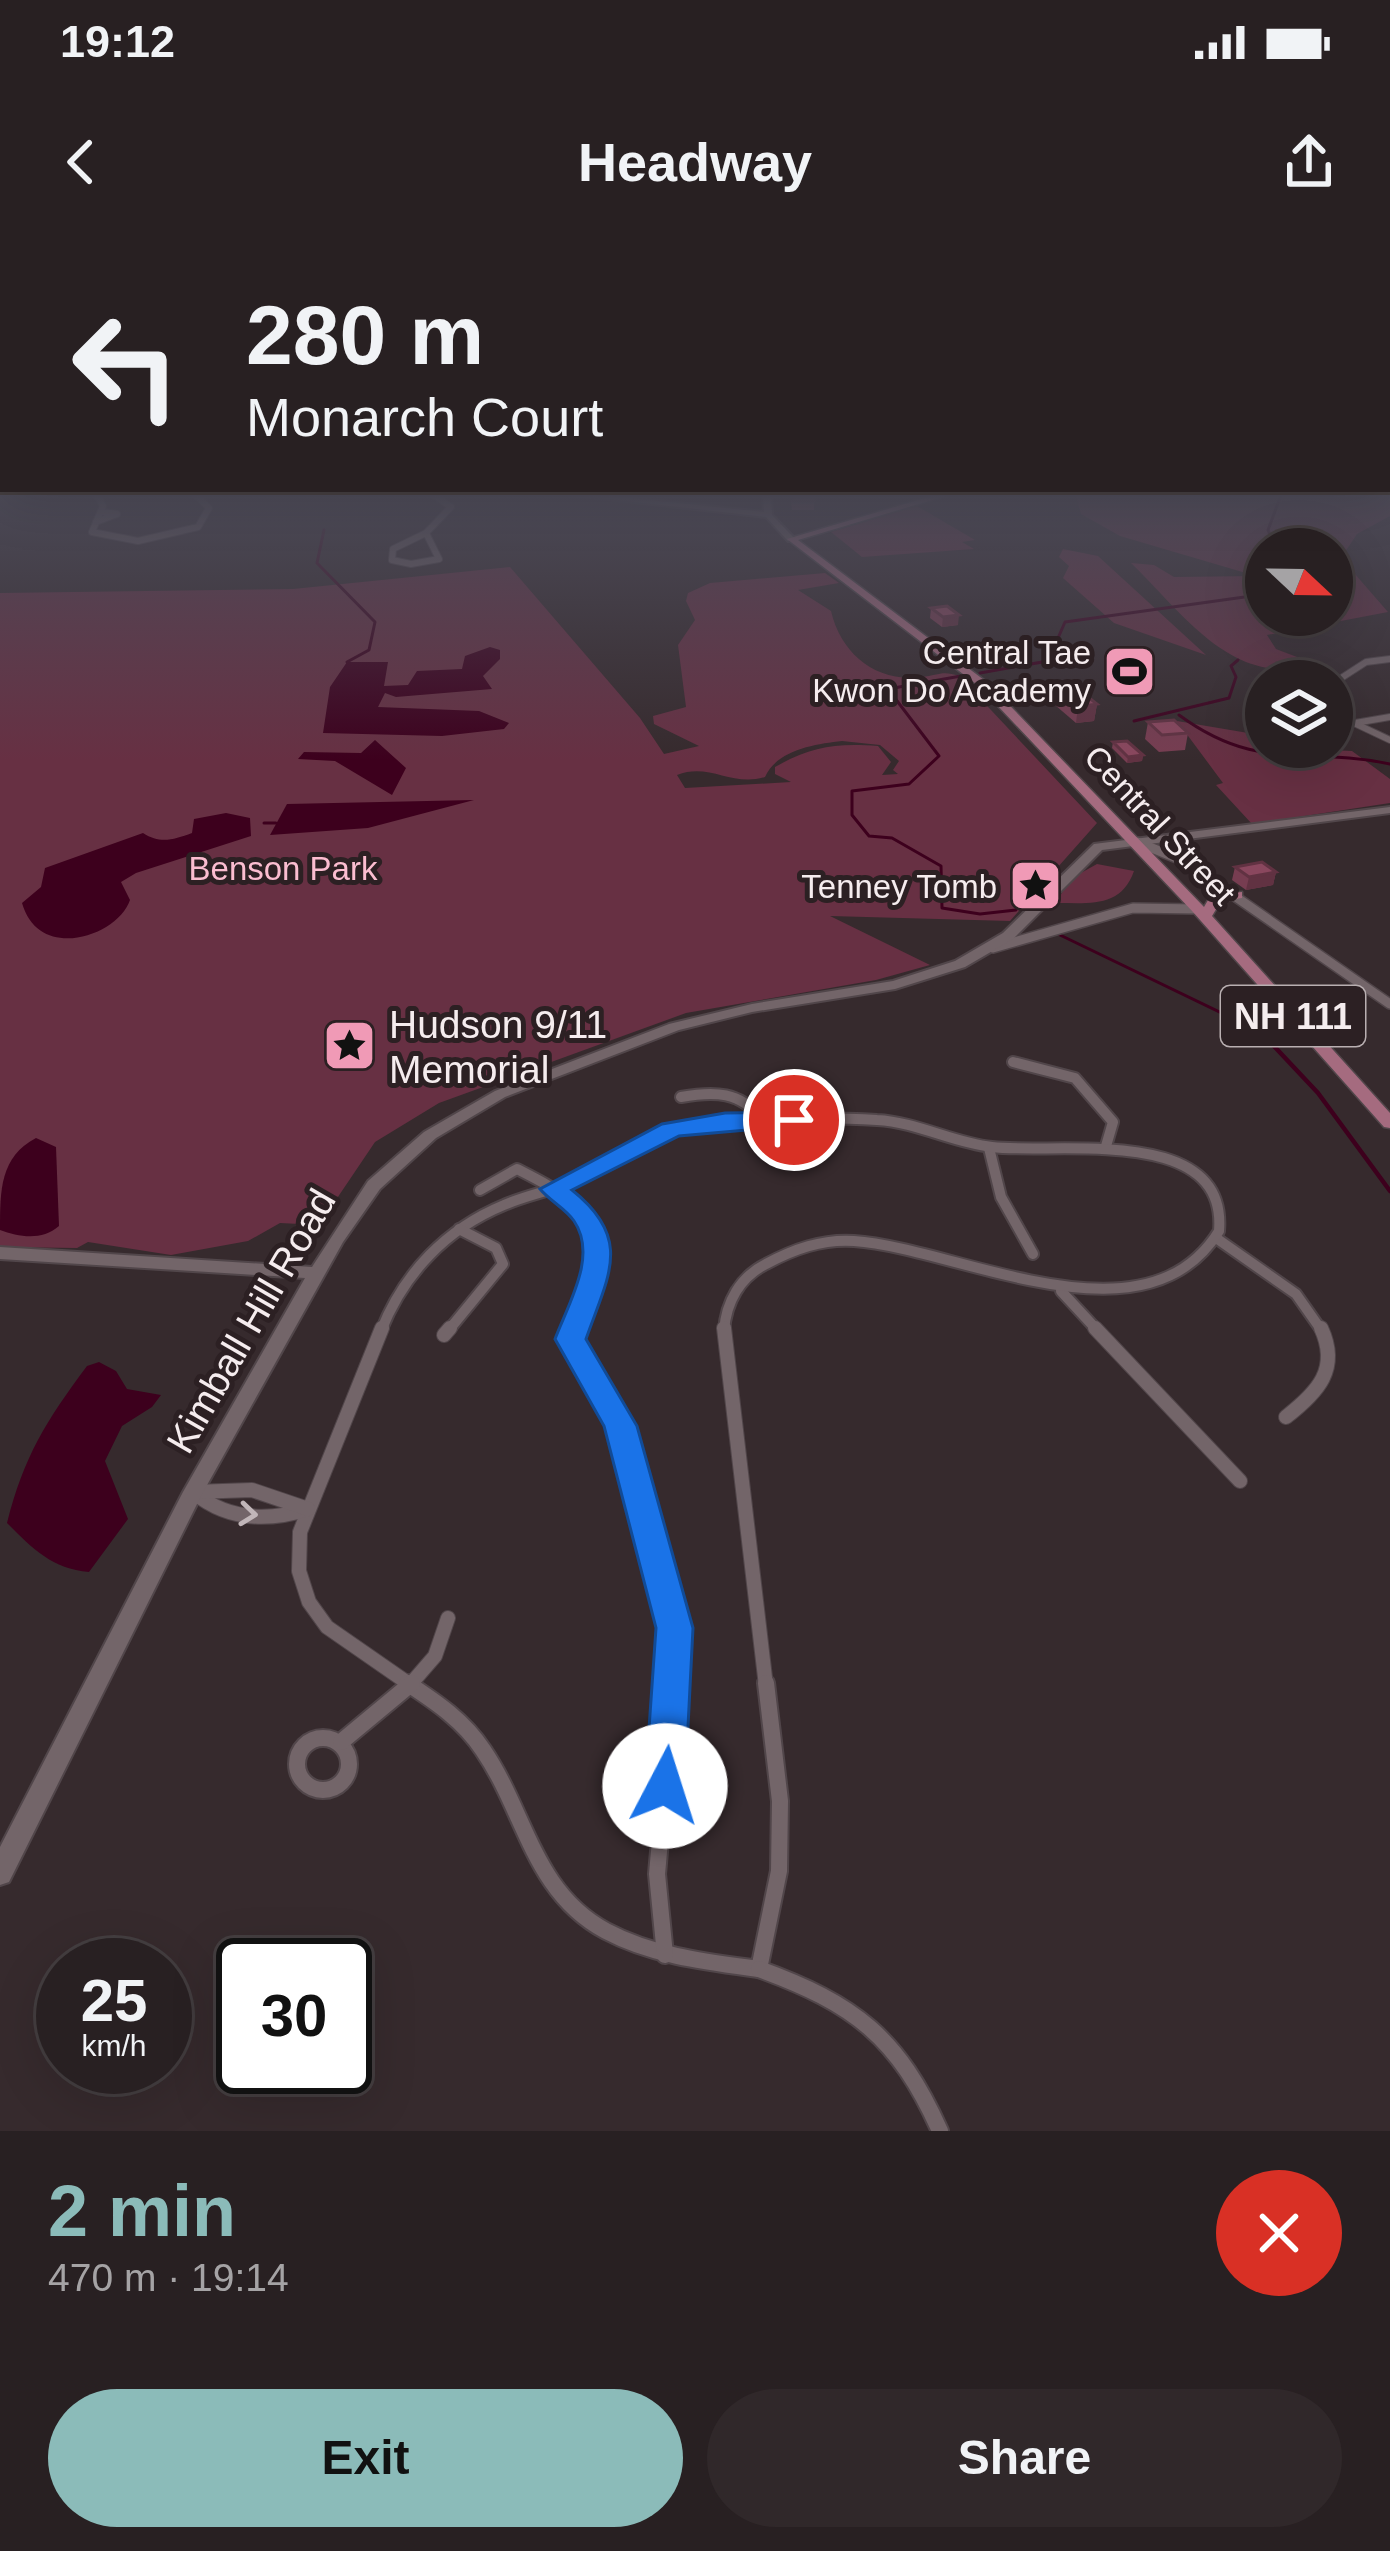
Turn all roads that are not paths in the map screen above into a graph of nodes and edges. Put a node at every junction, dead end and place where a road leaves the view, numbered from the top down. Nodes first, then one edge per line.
1 (849, 583) edge
2 (1390, 659) edge
3 (1353, 670) edge
4 (1390, 716) edge
5 (1354, 724) joint
6 (1390, 740) edge
7 (1390, 810) edge
8 (1108, 814) junction
9 (1134, 842) junction
10 (1090, 851) junction
11 (1237, 895) junction
12 (1201, 913) junction
13 (993, 948) junction
14 (1390, 1004) edge
15 (1013, 1062) dead end
16 (681, 1097) dead end
17 (762, 1120) junction
18 (1390, 1123) edge
19 (1106, 1146) junction
20 (989, 1148) junction
21 (554, 1189) junction
22 (480, 1190) dead end
23 (458, 1228) junction
24 (1216, 1238) junction
25 (0, 1253) edge
26 (1033, 1254) dead end
27 (318, 1273) junction
28 (1061, 1291) junction
29 (444, 1335) dead end
30 (1286, 1417) dead end
31 (1240, 1481) dead end
32 (193, 1492) junction
33 (308, 1509) junction
34 (448, 1618) dead end
35 (409, 1686) junction
36 (341, 1742) dead end
37 (0, 1873) edge
38 (665, 1955) junction
39 (759, 1969) junction
40 (940, 2131) edge

1 - 8 main road, Central Street / NH 111
2 - 3 street
4 - 5 street
5 - 6 street
7 - 9 street
8 - 9 main road, Central Street / NH 111
8 - 10 street
9 - 10 street
9 - 11 street
9 - 12 main road, Central Street / NH 111
10 - 13 street, Kimball Hill Road
11 - 12 main road
11 - 14 street
12 - 13 street
12 - 18 main road, Central Street / NH 111
13 - 27 street, Kimball Hill Road
15 - 19 street
16 - 17 street
17 - 20 street
17 - 21 street
19 - 20 street
19 - 24 street
20 - 26 street
21 - 22 street
21 - 23 street
21 - 38 street
23 - 29 street
23 - 33 street
24 - 28 street
24 - 30 street
25 - 27 street
27 - 32 street, Kimball Hill Road
28 - 31 street
28 - 39 street
32 - 33 street
32 -> 33 street
32 - 37 street, Kimball Hill Road
33 - 35 street
34 - 35 street
35 - 36 street
35 - 38 street
38 - 39 street
39 - 40 street

